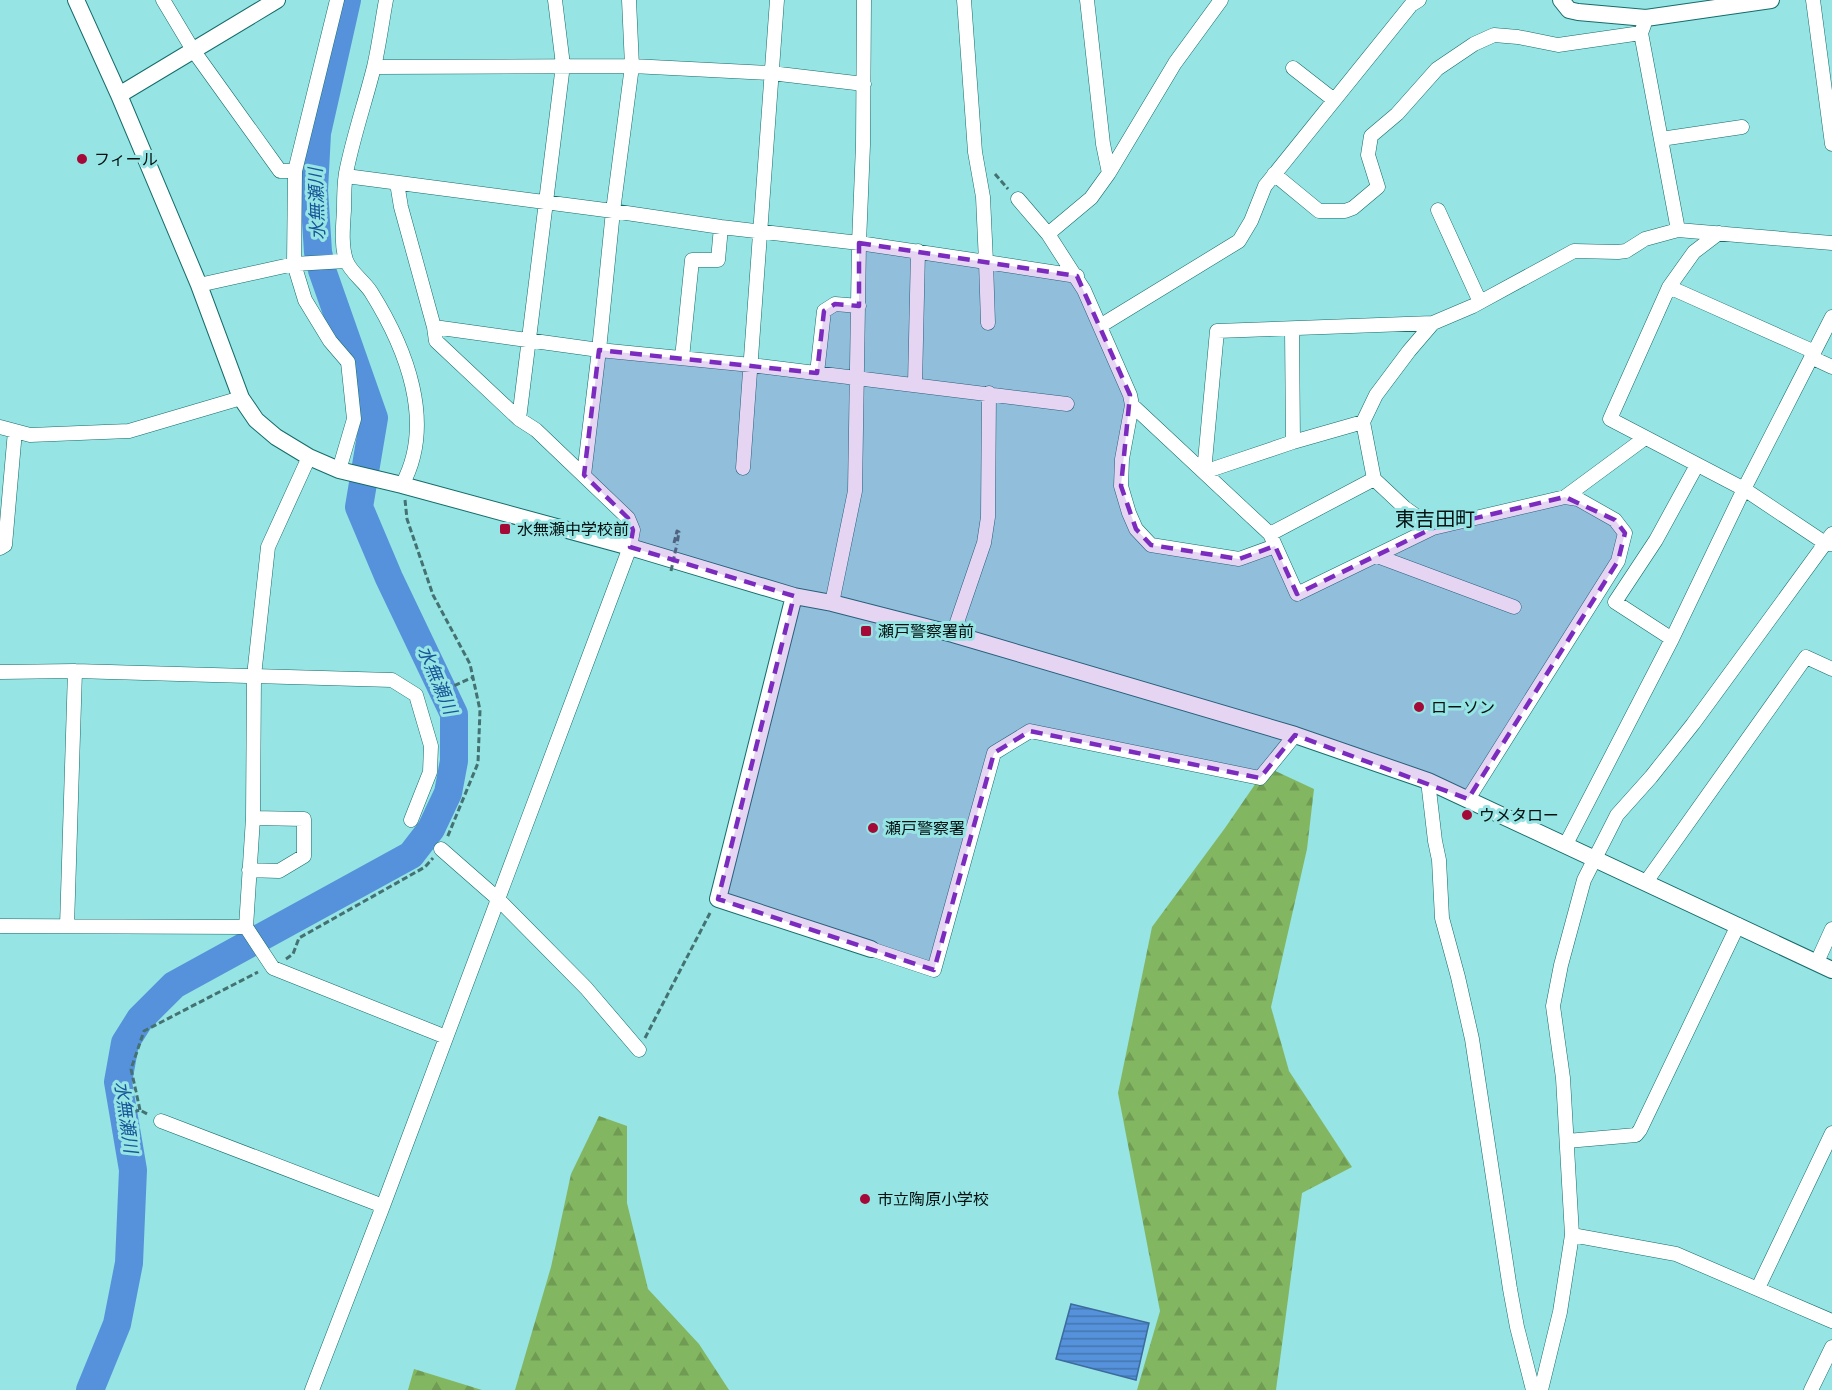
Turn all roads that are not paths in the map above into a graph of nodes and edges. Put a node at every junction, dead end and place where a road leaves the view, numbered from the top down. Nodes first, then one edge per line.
1 (76, 0) edge
2 (163, 0) edge
3 (337, 0) edge
4 (386, 0) edge
5 (555, 0) edge
6 (629, 0) edge
7 (777, 0) edge
8 (864, 0) edge
9 (964, 0) edge
10 (1086, 0) edge
11 (1221, 0) edge
12 (1419, 0) edge
13 (1561, 0) edge
14 (1771, 0) edge
15 (1813, 0) edge
16 (265, 3) edge
17 (1644, 25) junction
18 (193, 50) junction
19 (563, 65) junction
20 (632, 66) junction
21 (374, 67) junction
22 (1293, 68) dead end
23 (771, 73) junction
24 (864, 84) junction
25 (119, 95) junction
26 (1334, 100) junction
27 (1742, 127) dead end
28 (1661, 139) junction
29 (1832, 144) edge
30 (295, 171) junction
31 (1109, 173) junction
32 (1274, 174) junction
33 (346, 176) junction
34 (397, 183) junction
35 (1018, 199) road end
36 (546, 202) junction
37 (613, 210) junction
38 (1438, 210) dead end
39 (721, 226) junction
40 (1678, 230) junction
41 (760, 231) junction
42 (1719, 233) junction
43 (1048, 234) junction
44 (860, 243) junction
45 (1832, 243) edge
46 (918, 251) junction
47 (346, 261) junction
48 (986, 262) junction
49 (294, 264) junction
50 (1077, 276) junction
51 (199, 285) junction
52 (1669, 287) junction
53 (1480, 302) junction
54 (859, 306) junction
55 (1832, 317) edge
56 (987, 323) dead end
57 (1432, 324) junction
58 (1100, 326) junction
59 (434, 327) junction
60 (1292, 329) junction
61 (528, 339) junction
62 (599, 350) junction
63 (1814, 354) junction
64 (682, 358) junction
65 (751, 364) junction
66 (1832, 367) edge
67 (817, 373) junction
68 (858, 378) junction
69 (915, 384) junction
70 (989, 393) junction
71 (241, 398) junction
72 (1067, 404) dead end
73 (1132, 405) junction
74 (519, 419) junction
75 (1363, 422) junction
76 (0, 427) edge
77 (15, 431) junction
78 (1645, 438) junction
79 (1293, 442) junction
80 (309, 457) junction
81 (1697, 465) junction
82 (743, 468) dead end
83 (339, 470) junction
84 (1204, 472) junction
85 (584, 476) junction
86 (1374, 479) junction
87 (402, 485) junction
88 (1743, 489) junction
89 (1565, 497) junction
90 (1433, 528) junction
91 (1273, 540) junction
92 (1830, 540) edge
93 (630, 547) junction
94 (0, 548) edge
95 (1377, 556) junction
96 (794, 596) junction
97 (832, 603) junction
98 (1514, 607) dead end
99 (953, 634) junction
100 (1672, 639) junction
101 (1832, 669) edge
102 (75, 671) junction
103 (0, 672) edge
104 (254, 676) junction
105 (1294, 735) junction
106 (1428, 781) junction
107 (1468, 799) junction
108 (252, 818) junction
109 (411, 820) dead end
110 (1566, 844) junction
111 (441, 849) road end
112 (1596, 858) junction
113 (249, 870) junction
114 (1646, 882) junction
115 (498, 899) junction
116 (1738, 925) junction
117 (0, 926) edge
118 (67, 926) junction
119 (248, 930) junction
120 (1832, 930) edge
121 (871, 949) joint
122 (1817, 962) junction
123 (1832, 970) edge
124 (446, 1037) junction
125 (639, 1050) road end
126 (161, 1121) dead end
127 (1832, 1133) edge
128 (1567, 1141) junction
129 (383, 1206) junction
130 (1572, 1235) junction
131 (1758, 1288) junction
132 (1832, 1321) edge
133 (1832, 1347) edge
134 (312, 1390) edge
135 (1533, 1390) edge
136 (1541, 1390) edge
137 (1811, 1390) edge

1 - 25 street
2 - 18 street
3 - 30 street
4 - 21 street
5 - 19 street
6 - 20 street
7 - 23 street
8 - 24 street
9 - 48 street
10 - 31 street
11 - 31 street
12 - 26 street
13 - 17 street
14 - 17 street
15 - 29 street
16 - 18 street
17 - 28 street
17 - 32 street
18 - 25 street
18 - 30 street
19 - 20 street
19 - 21 street
19 - 36 street
20 - 23 street
20 - 37 street
21 - 33 street
22 - 26 street
23 - 24 street
23 - 41 street
24 - 44 street
25 - 51 street
26 - 32 street
27 - 28 street
28 - 40 street
30 - 49 street
31 - 43 street
32 - 58 street
33 - 34 street
33 - 47 street
34 - 36 street
34 - 59 street
35 - 43 street
36 - 37 street
36 - 61 street
37 - 39 street
37 - 62 street
38 - 53 street
39 - 41 street
39 - 64 street
40 - 42 street
40 - 53 street
41 - 44 street
41 - 65 street
42 - 45 street
42 - 52 street
43 - 50 street
44 - 46 street
44 - 54 street
46 - 48 street
46 - 69 street
47 - 49 street
47 - 87 street
48 - 50 street
48 - 56 street
49 - 51 street
49 - 83 street
50 - 58 street
51 - 71 street
52 - 63 street
52 - 78 street
53 - 57 street
54 - 67 street
54 - 68 street
55 - 63 street
57 - 60 street
57 - 75 street
58 - 73 street
59 - 61 street
59 - 74 street
60 - 79 street
60 - 84 street
61 - 62 street
61 - 74 street
62 - 64 street
62 - 85 street
63 - 66 street
63 - 88 street
64 - 65 street
65 - 67 street
65 - 82 street
67 - 68 street
68 - 69 street
68 - 97 street
69 - 70 street
70 - 72 street
70 - 99 street
71 - 77 street
71 - 80 street
73 - 84 street
73 - 91 street
74 - 85 street
75 - 79 street
75 - 86 street
76 - 77 street
77 - 94 street
78 - 81 street
78 - 89 street
79 - 84 street
80 - 83 street
80 - 104 street
81 - 88 street
81 - 100 street
83 - 87 street
84 - 91 street
85 - 93 street
86 - 90 street
86 - 91 street
87 - 93 street
88 - 92 street
88 - 100 street
89 - 90 street
89 - 107 street
90 - 95 street
91 - 95 street
92 - 112 street
93 - 96 street
93 - 115 street
95 - 98 street
96 - 97 street
96 - 121 street
97 - 99 street
99 - 105 street
100 - 110 street
101 - 114 street
102 - 103 street
102 - 104 street
102 - 118 street
104 - 108 street
104 - 109 street
105 - 106 street
105 - 121 street
106 - 107 street
106 - 135 street
107 - 110 street
108 - 113 street
108 - 113 street
110 - 112 street
111 - 115 street
112 - 114 street
112 - 128 street
113 - 119 street
114 - 116 street
115 - 124 street
115 - 125 street
116 - 122 street
116 - 128 street
117 - 118 street
118 - 119 street
119 - 124 street
120 - 122 street
122 - 123 street
124 - 129 street
126 - 129 street
127 - 131 street
128 - 130 street
129 - 134 street
130 - 131 street
130 - 136 street
131 - 132 street
133 - 137 street

